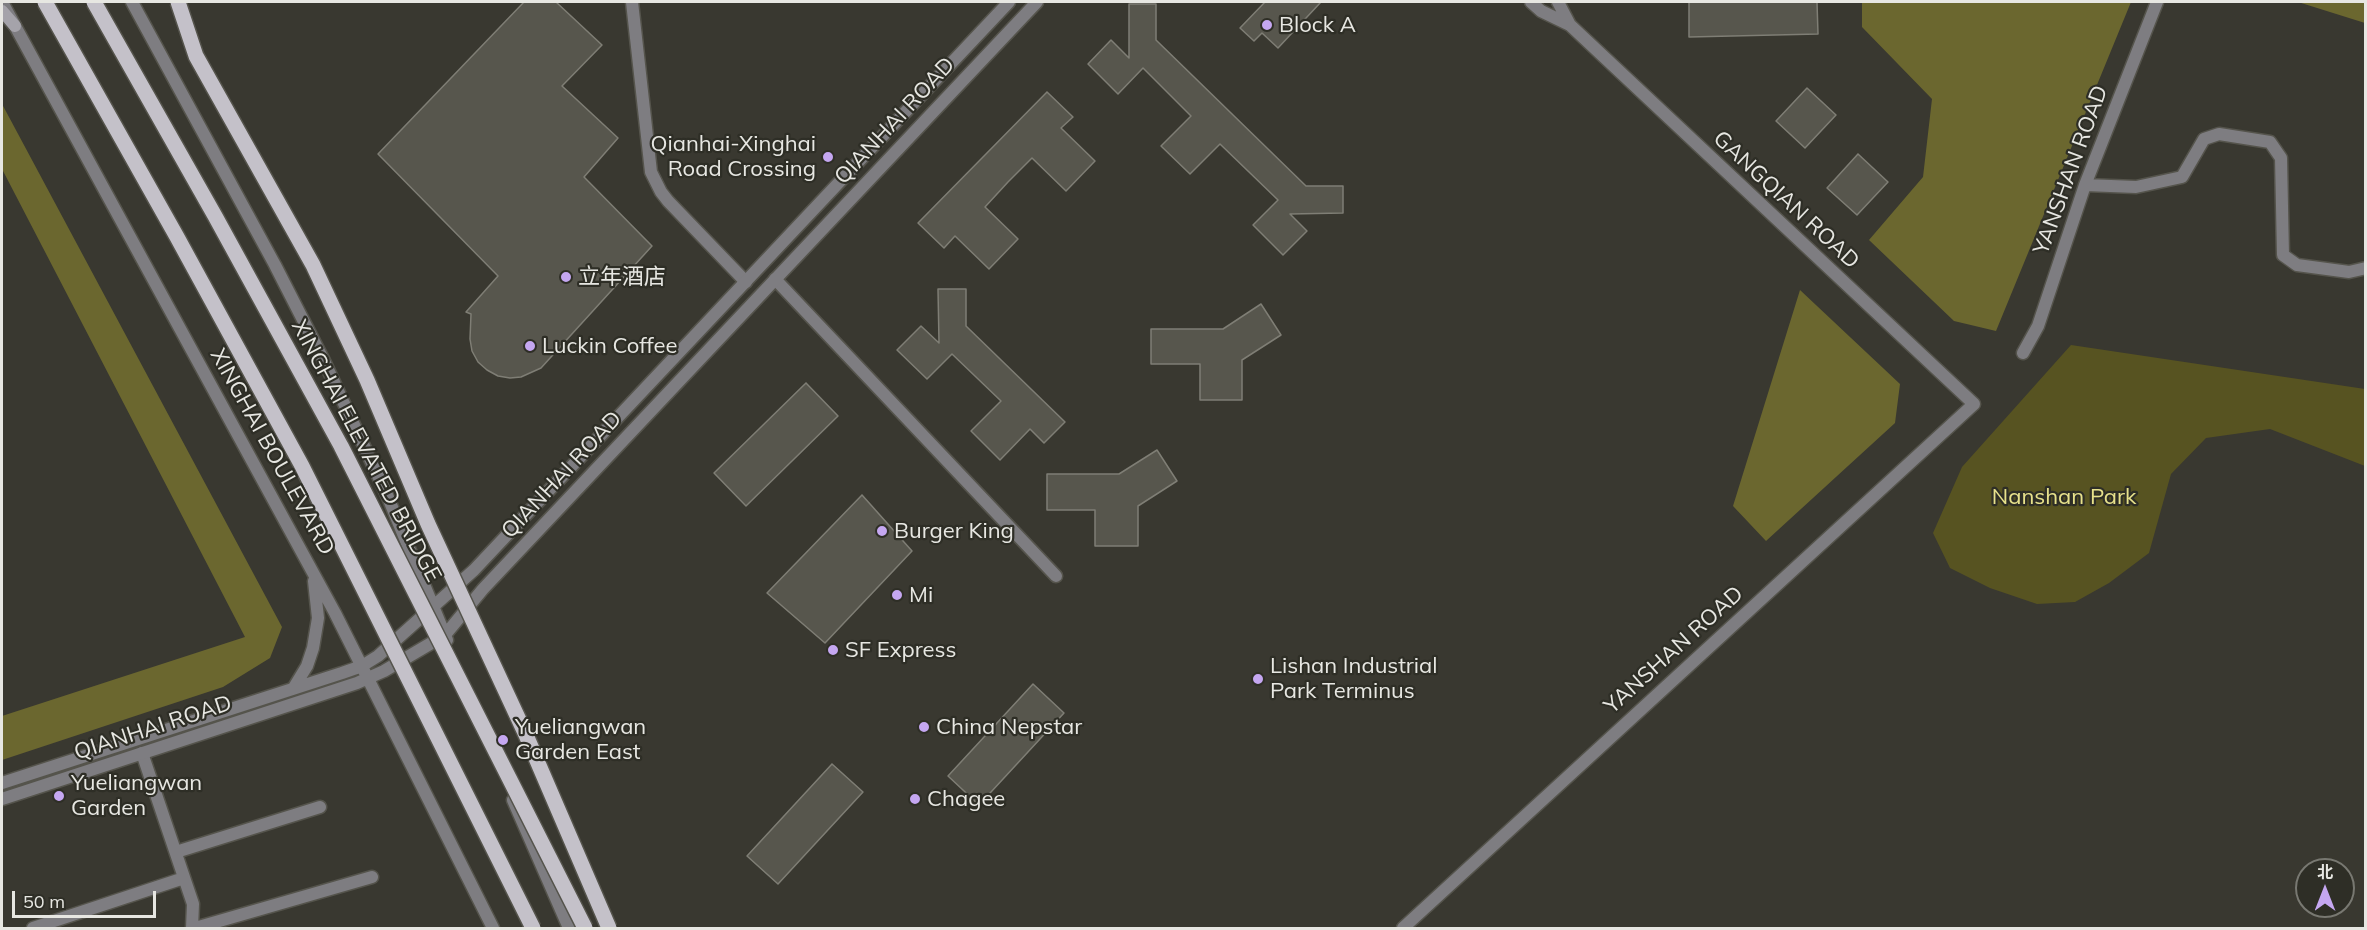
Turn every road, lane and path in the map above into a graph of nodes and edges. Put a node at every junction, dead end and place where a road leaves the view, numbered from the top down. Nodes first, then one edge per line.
1 (2, 2) edge
2 (45, 2) edge
3 (94, 2) edge
4 (132, 2) edge
5 (178, 2) edge
6 (632, 2) edge
7 (1009, 2) edge
8 (1037, 2) edge
9 (1531, 2) edge
10 (1558, 2) edge
11 (2157, 2) edge
12 (2, 11) edge
13 (1570, 25) junction
14 (15, 26) junction
15 (2085, 185) junction
16 (2366, 268) edge
17 (775, 279) junction
18 (746, 282) junction
19 (2023, 353) dead end
20 (1974, 404) joint
21 (312, 571) junction
22 (1056, 576) dead end
23 (434, 607) junction
24 (445, 635) junction
25 (362, 666) junction
26 (368, 678) junction
27 (293, 689) junction
28 (142, 753) junction
29 (2, 783) edge
30 (2, 799) edge
31 (320, 807) dead end
32 (176, 852) junction
33 (184, 878) junction
34 (372, 878) dead end
35 (33, 928) edge
36 (194, 928) edge
37 (493, 928) edge
38 (532, 928) edge
39 (569, 928) edge
40 (585, 928) edge
41 (609, 928) edge
42 (1403, 928) edge

1 - 14 street, XINGHAI BOULEVARD
2 - 38 main road, bridge
3 - 40 main road, XINGHAI ELEVATED BRIDGE, bridge
4 - 23 street
5 - 41 main road, bridge
6 - 18 street
7 - 18 street, QIANHAI ROAD
8 - 17 street, QIANHAI ROAD
9 - 13 street, GANGQIAN ROAD
10 - 13 street, GANGQIAN ROAD
11 - 15 street, YANSHAN ROAD
12 - 14 main road
13 - 20 street, GANGQIAN ROAD
14 - 21 street, XINGHAI BOULEVARD
15 - 16 street
15 - 19 street, YANSHAN ROAD
17 - 22 street
17 - 24 street, QIANHAI ROAD
18 - 23 street, QIANHAI ROAD
20 - 42 street, YANSHAN ROAD
21 - 25 street, XINGHAI BOULEVARD
21 - 27 street
23 - 24 street
23 - 25 street, QIANHAI ROAD
24 - 26 street, QIANHAI ROAD
24 - 39 street
25 - 26 street, XINGHAI BOULEVARD
25 - 27 street, QIANHAI ROAD
26 - 28 street, QIANHAI ROAD
26 - 37 street, XINGHAI BOULEVARD
27 - 29 street, QIANHAI ROAD
28 - 30 street, QIANHAI ROAD
28 - 32 street
31 - 32 street
32 - 33 street
33 - 35 street
33 - 36 street
34 - 36 street

